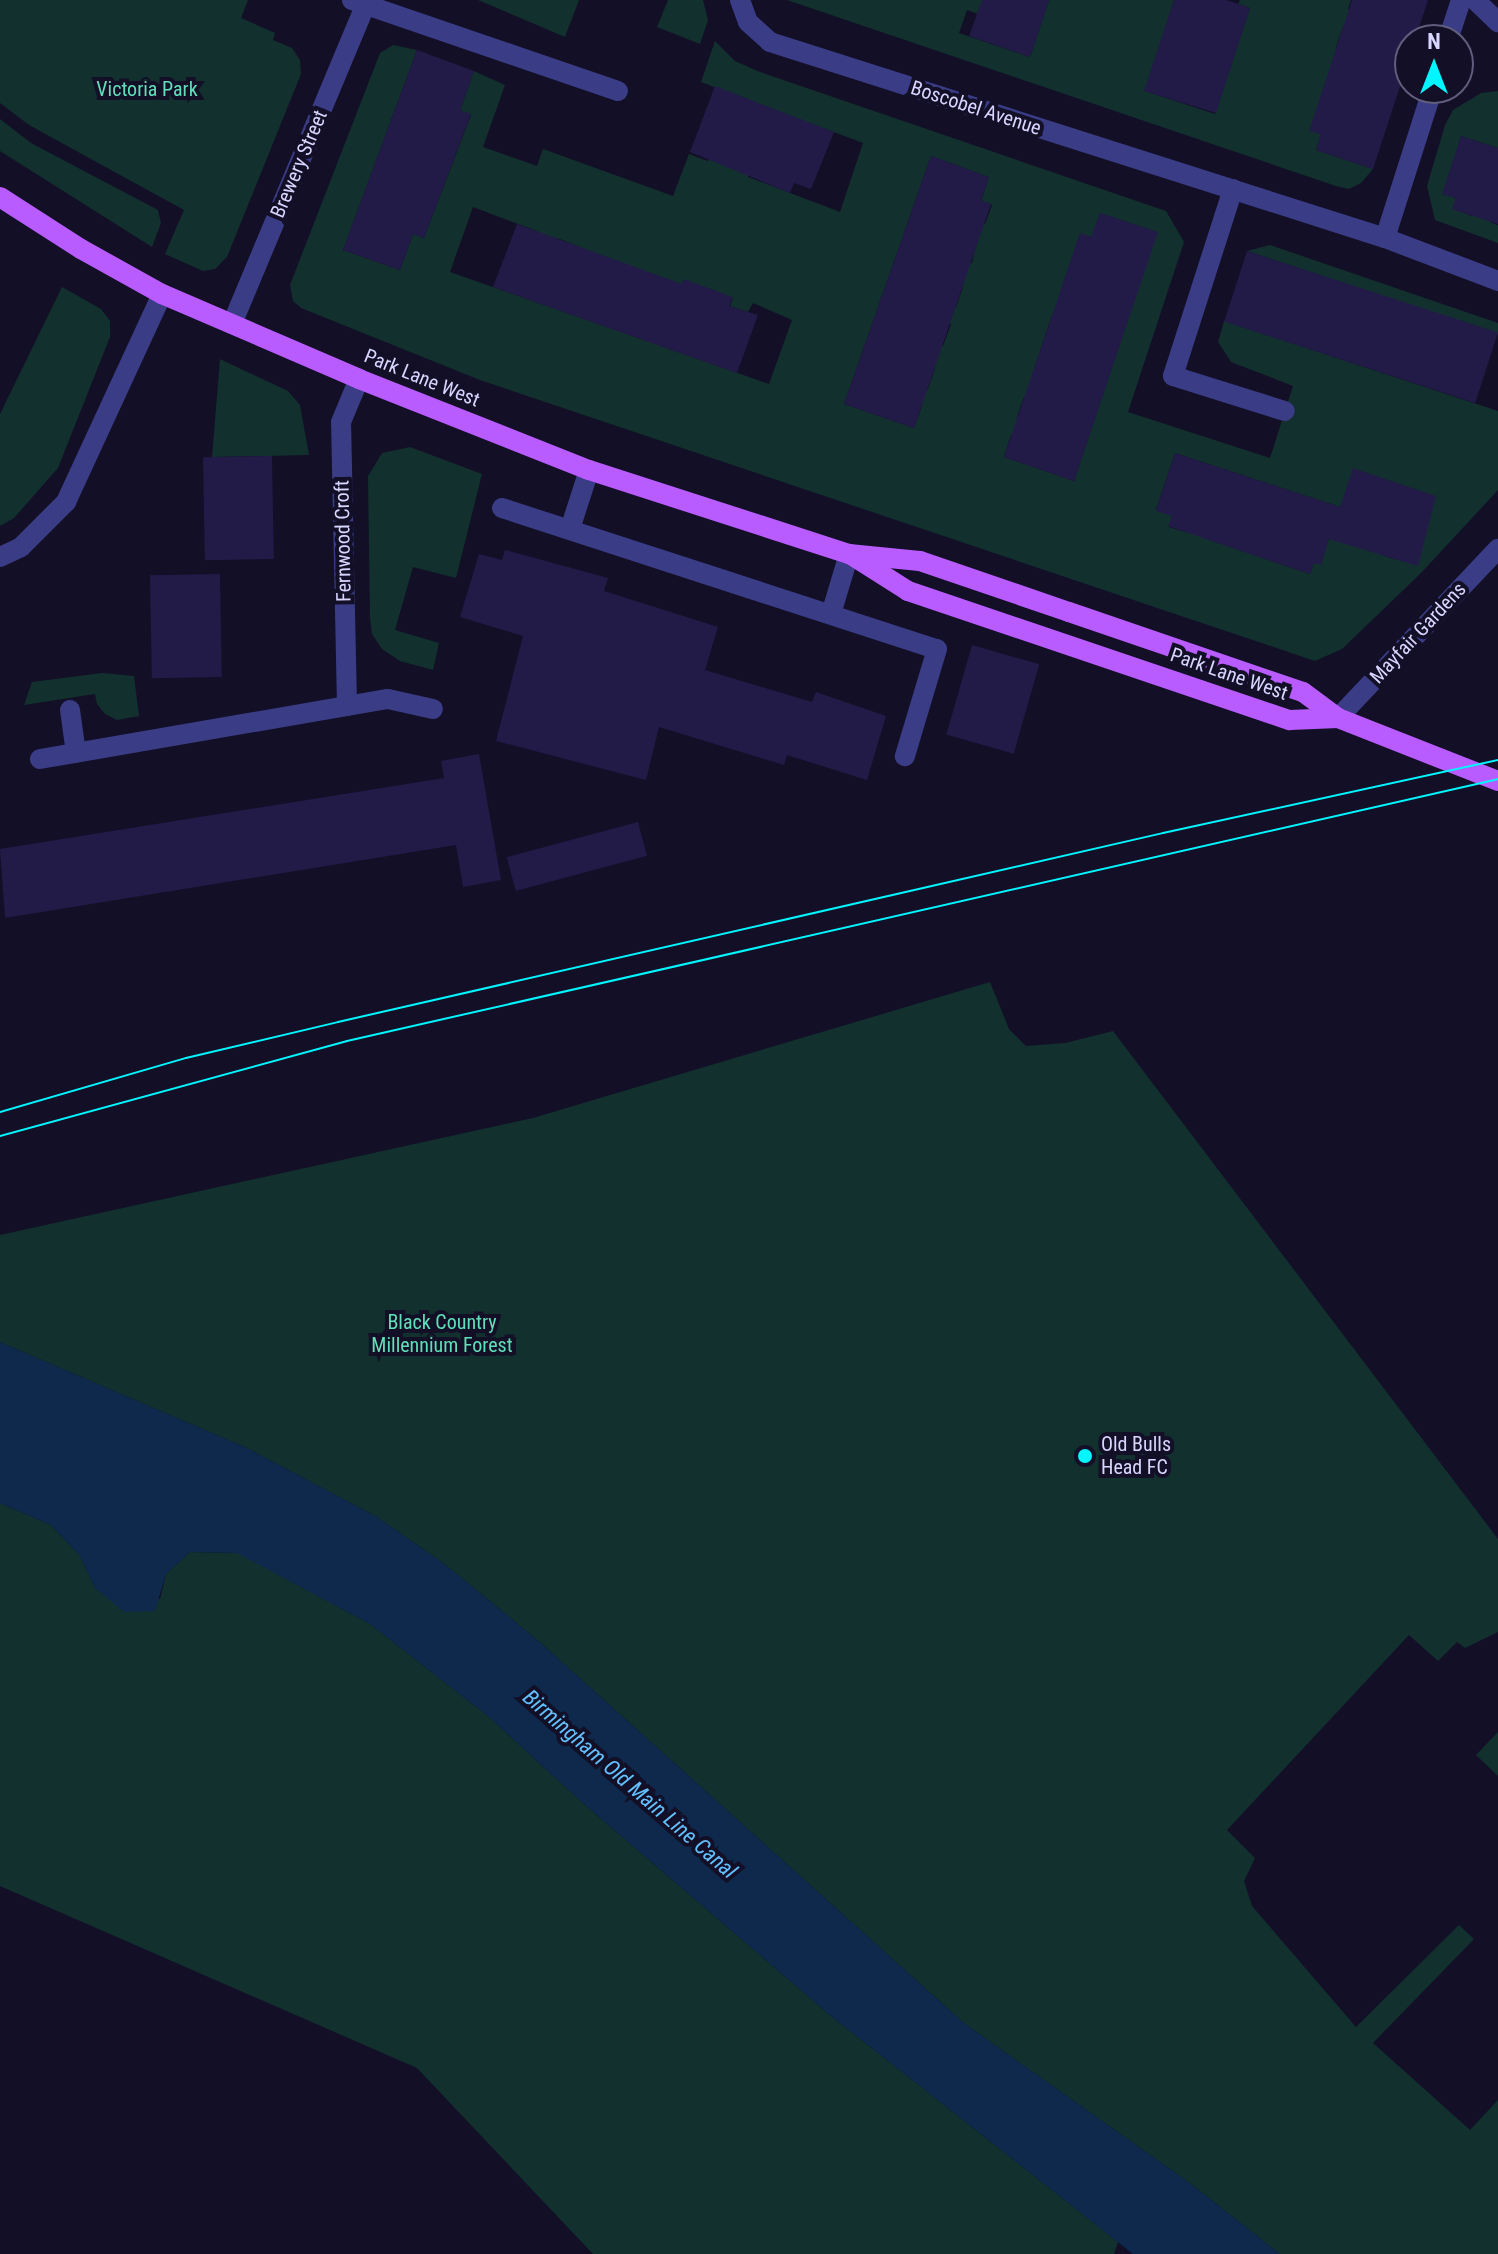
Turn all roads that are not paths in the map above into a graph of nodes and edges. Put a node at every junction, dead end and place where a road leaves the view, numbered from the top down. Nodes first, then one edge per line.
1 (740, 0) edge
2 (1461, 0) edge
3 (1475, 0) edge
4 (359, 2) edge
5 (1498, 22) edge
6 (1453, 24) edge
7 (618, 91) dead end
8 (1428, 104) edge
9 (1233, 189) junction
10 (0, 197) edge
11 (1385, 238) junction
12 (1498, 281) edge
13 (162, 294) junction
14 (232, 324) junction
15 (359, 379) junction
16 (1285, 411) dead end
17 (589, 470) junction
18 (502, 508) dead end
19 (570, 529) junction
20 (1498, 549) edge
21 (849, 554) junction
22 (0, 557) edge
23 (831, 614) junction
24 (347, 706) junction
25 (433, 709) dead end
26 (70, 710) dead end
27 (1338, 718) junction
28 (76, 753) junction
29 (905, 756) dead end
30 (40, 759) dead end
31 (1498, 781) edge

1 - 9 street, Boscobel Avenue
2 - 6 street
3 - 5 street
4 - 7 street, Brewery Street
4 - 14 street, Brewery Street
8 - 11 street
9 - 11 street, Boscobel Avenue
9 - 16 street
10 - 13 main road, Park Lane West
11 - 12 street, Boscobel Avenue
13 - 14 main road, Park Lane West
13 - 22 street
14 - 15 main road, Park Lane West
15 - 17 main road, Park Lane West
15 - 24 street, Fernwood Croft
17 - 19 street
17 - 21 main road, Park Lane West
18 - 19 street
19 - 23 street
20 - 27 street, Mayfair Gardens
21 - 23 street
21 - 27 main road, Park Lane West
21 - 27 main road, Park Lane West
23 - 29 street
24 - 25 street
24 - 28 street
26 - 28 street
27 - 31 main road
28 - 30 street

